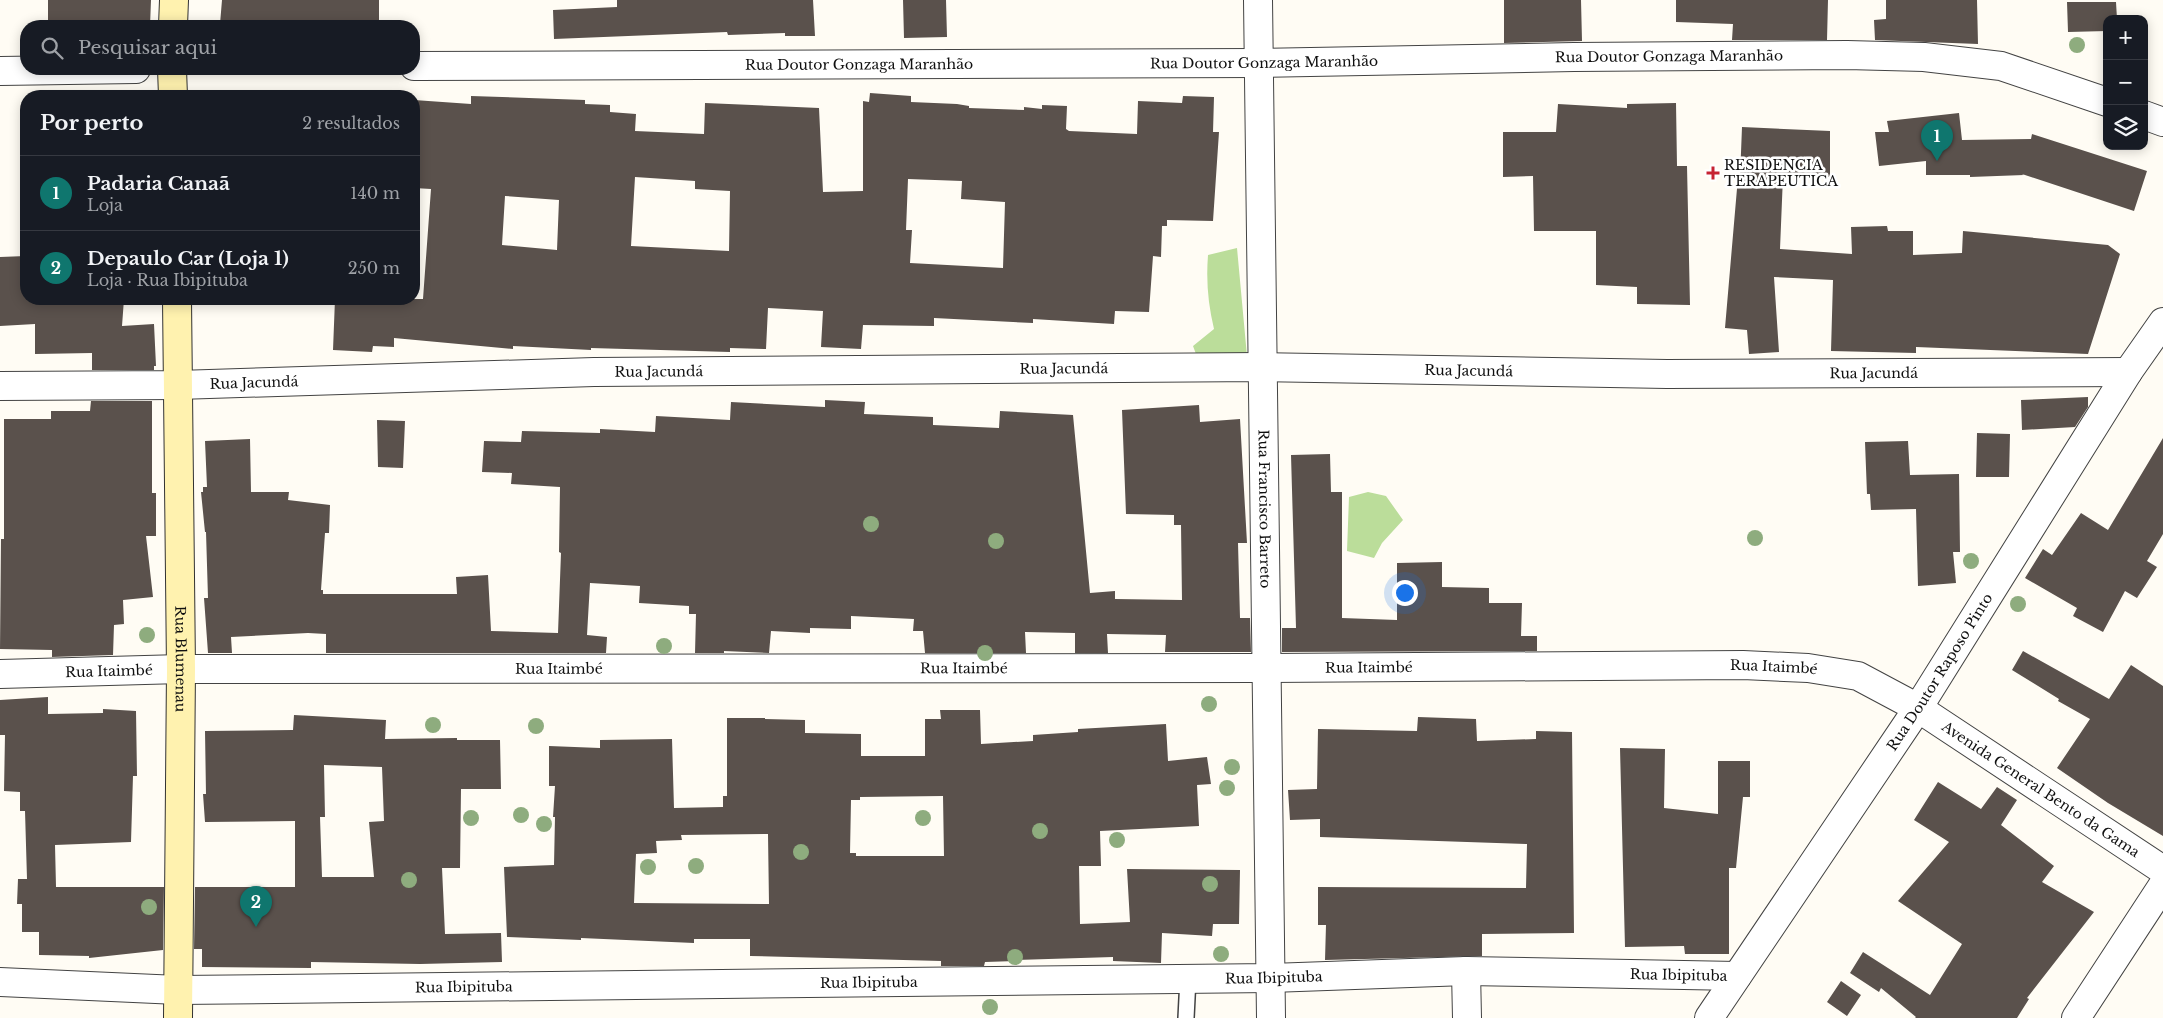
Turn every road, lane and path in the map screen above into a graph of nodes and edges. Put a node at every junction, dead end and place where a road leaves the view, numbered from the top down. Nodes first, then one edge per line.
1 (174, 0) edge
2 (1258, 0) edge
3 (173, 20) edge
4 (1258, 63) junction
5 (420, 66) edge
6 (0, 71) edge
7 (20, 71) edge
8 (172, 75) edge
9 (173, 90) edge
10 (2103, 101) edge
11 (2148, 116) edge
12 (2163, 122) edge
13 (177, 305) edge
14 (2163, 322) edge
15 (1262, 367) junction
16 (2128, 372) junction
17 (178, 385) junction
18 (0, 386) edge
19 (1266, 668) junction
20 (180, 669) junction
21 (0, 674) edge
22 (1918, 708) junction
23 (2163, 870) edge
24 (2163, 885) edge
25 (1466, 971) junction
26 (1736, 976) junction
27 (1188, 978) junction
28 (1270, 978) junction
29 (0, 982) edge
30 (178, 990) junction
31 (178, 1018) edge
32 (1186, 1018) edge
33 (1271, 1018) edge
34 (1467, 1018) edge
35 (1709, 1018) edge
36 (2076, 1018) edge

1 - 3 main road
2 - 4 street, Rua Francisco Barreto
4 - 5 street, Rua Doutor Gonzaga Maranhão
4 - 10 street, Rua Doutor Gonzaga Maranhão
4 - 15 street, Rua Francisco Barreto
6 - 7 street
8 - 9 main road
11 - 12 street
13 - 17 main road, Rua Blumenau
14 - 16 street, Rua Doutor Raposo Pinto
15 - 16 street, Rua Jacundá
15 - 17 street, Rua Jacundá
15 - 19 street, Rua Francisco Barreto
16 - 22 street, Rua Doutor Raposo Pinto
17 - 18 street, Rua Jacundá
17 - 20 main road, Rua Blumenau
19 - 20 street, Rua Itaimbé
19 - 22 street, Rua Itaimbé
19 - 28 street, Rua Francisco Barreto
20 - 21 street, Rua Itaimbé
20 - 30 main road, Rua Blumenau
22 - 23 street, Avenida General Bento da Gama
22 - 26 street, Rua Doutor Raposo Pinto
24 - 36 street
25 - 26 street, Rua Ibipituba
25 - 28 street, Rua Ibipituba
25 - 34 street
26 - 35 street, Rua Doutor Raposo Pinto
27 - 28 street, Rua Ibipituba
27 - 30 street, Rua Ibipituba
27 - 32 lane
28 - 33 street, Rua Francisco Barreto
29 - 30 street, Rua Ibipituba
30 - 31 main road, Rua Blumenau

